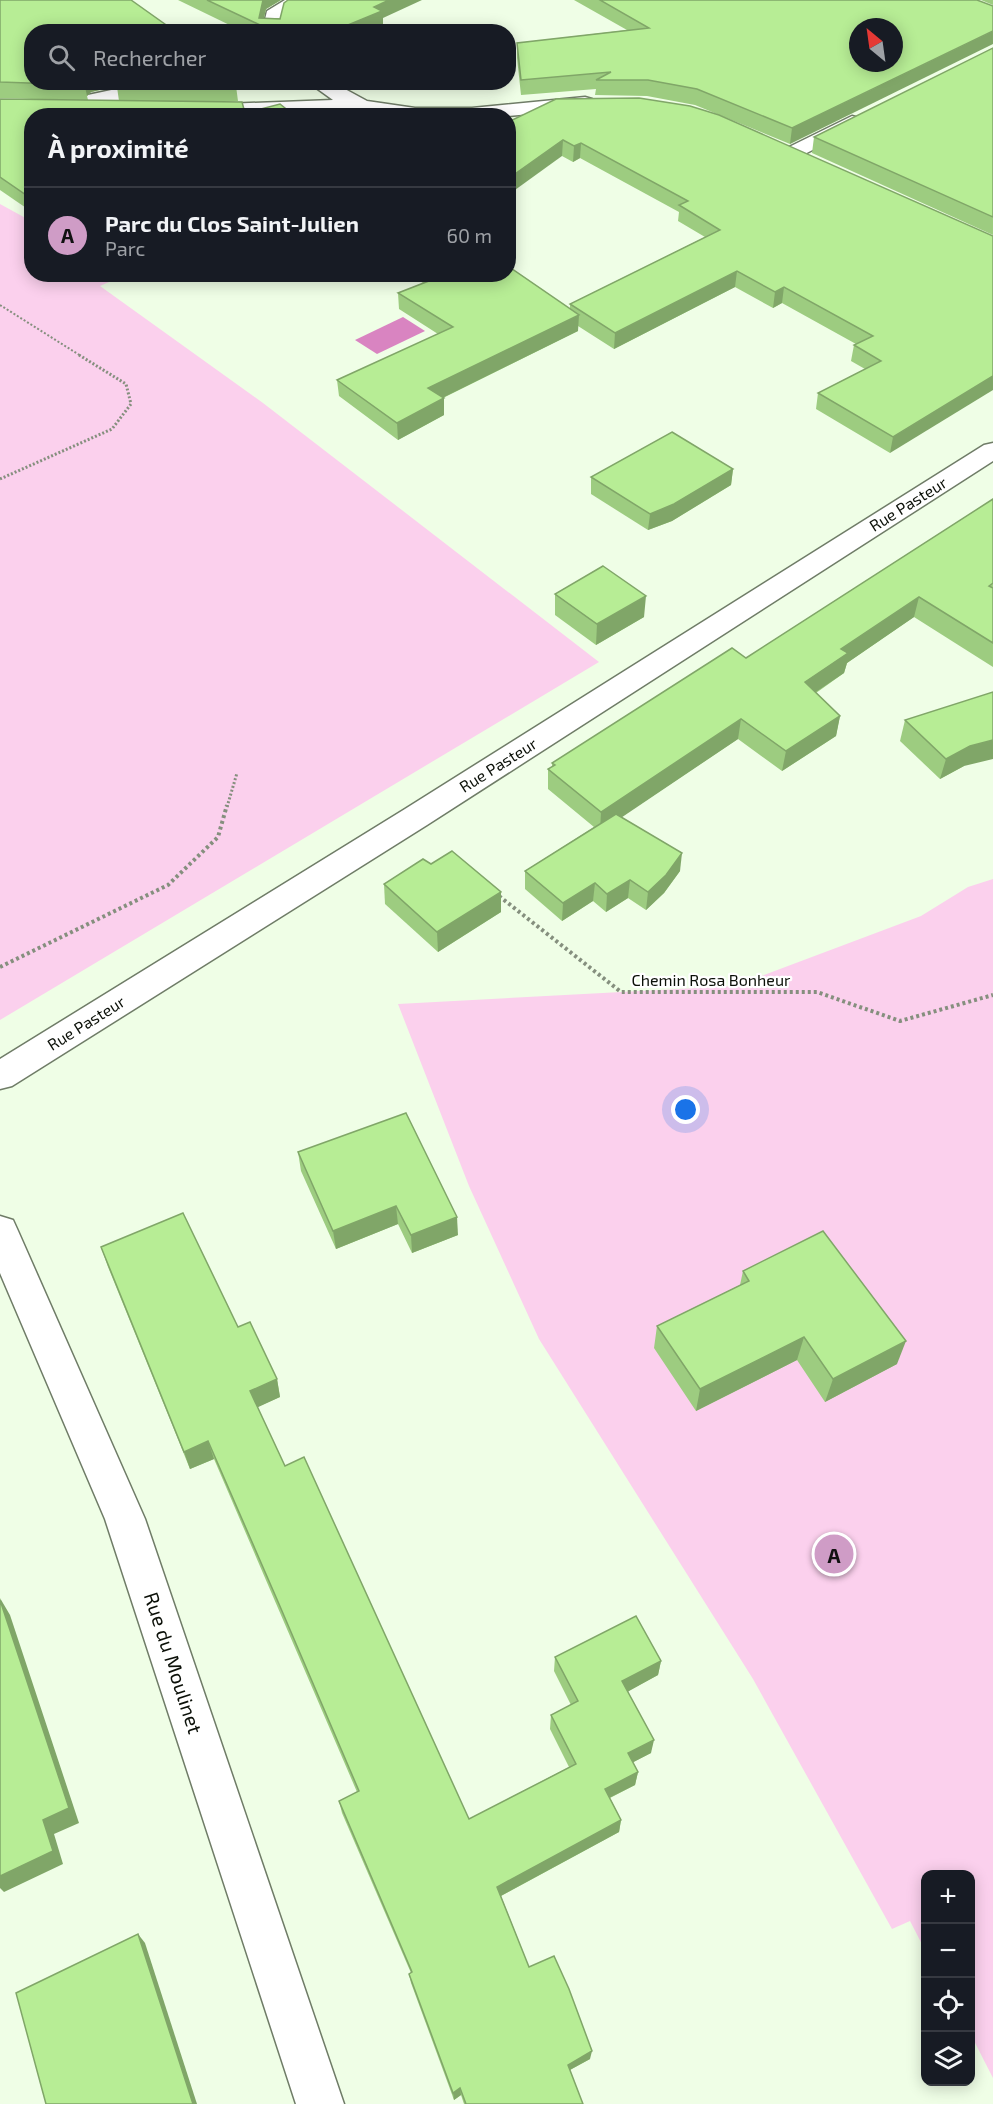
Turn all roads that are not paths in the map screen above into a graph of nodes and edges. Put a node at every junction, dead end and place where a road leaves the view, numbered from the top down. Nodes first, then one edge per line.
1 (298, 0) edge
2 (272, 24) edge
3 (141, 90) edge
4 (332, 90) edge
5 (606, 103) edge
6 (359, 105) junction
7 (33, 107) edge
8 (55, 108) joint
9 (282, 108) edge
10 (370, 108) edge
11 (516, 108) edge
12 (871, 112) edge
13 (768, 144) edge
14 (790, 154) junction
15 (811, 164) edge
16 (993, 450) edge
17 (0, 1076) edge
18 (0, 1231) edge
19 (320, 2104) edge

1 - 2 street
3 - 8 street
4 - 6 street
5 - 11 street
6 - 9 street
6 - 10 street
7 - 8 street
12 - 14 street
13 - 14 street
14 - 15 street
16 - 17 street, Rue Pasteur
18 - 19 street, Rue du Moulinet

